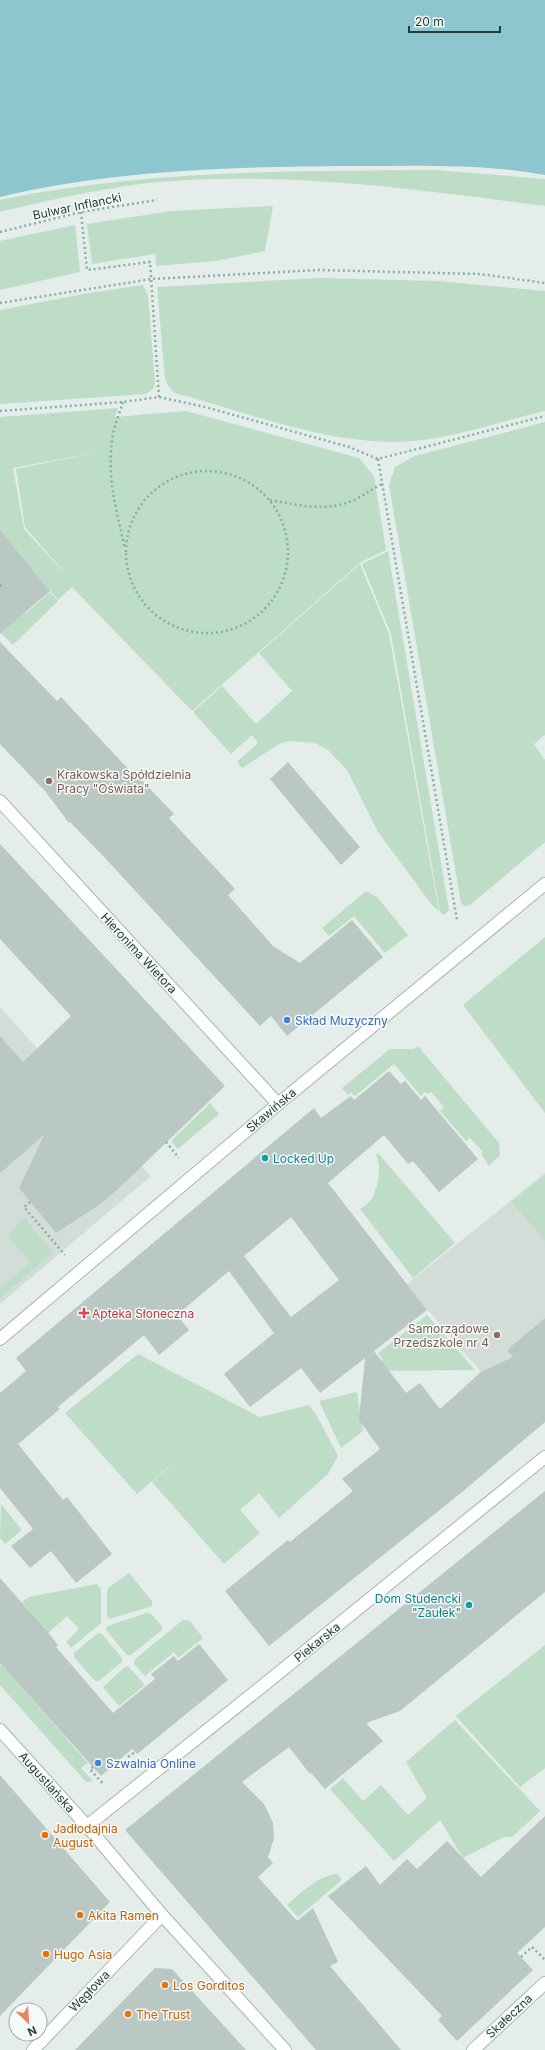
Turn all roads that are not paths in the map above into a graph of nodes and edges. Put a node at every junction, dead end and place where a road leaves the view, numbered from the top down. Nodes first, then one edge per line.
1 (0, 801) edge
2 (545, 884) edge
3 (278, 1104) junction
4 (0, 1339) edge
5 (545, 1457) edge
6 (0, 1730) edge
7 (87, 1826) junction
8 (162, 1914) junction
9 (545, 1983) edge
10 (33, 2050) edge
11 (285, 2050) edge
12 (473, 2050) edge

1 - 3 street, Hieronima Wietora
2 - 3 street, Skawińska
3 - 4 street, Skawińska
5 - 7 street, Piekarska
6 - 7 street, Augustiańska
7 - 8 street, Augustiańska
8 - 10 street, Węgłowa
8 - 11 street, Augustiańska
9 - 12 street, Skałeczna

